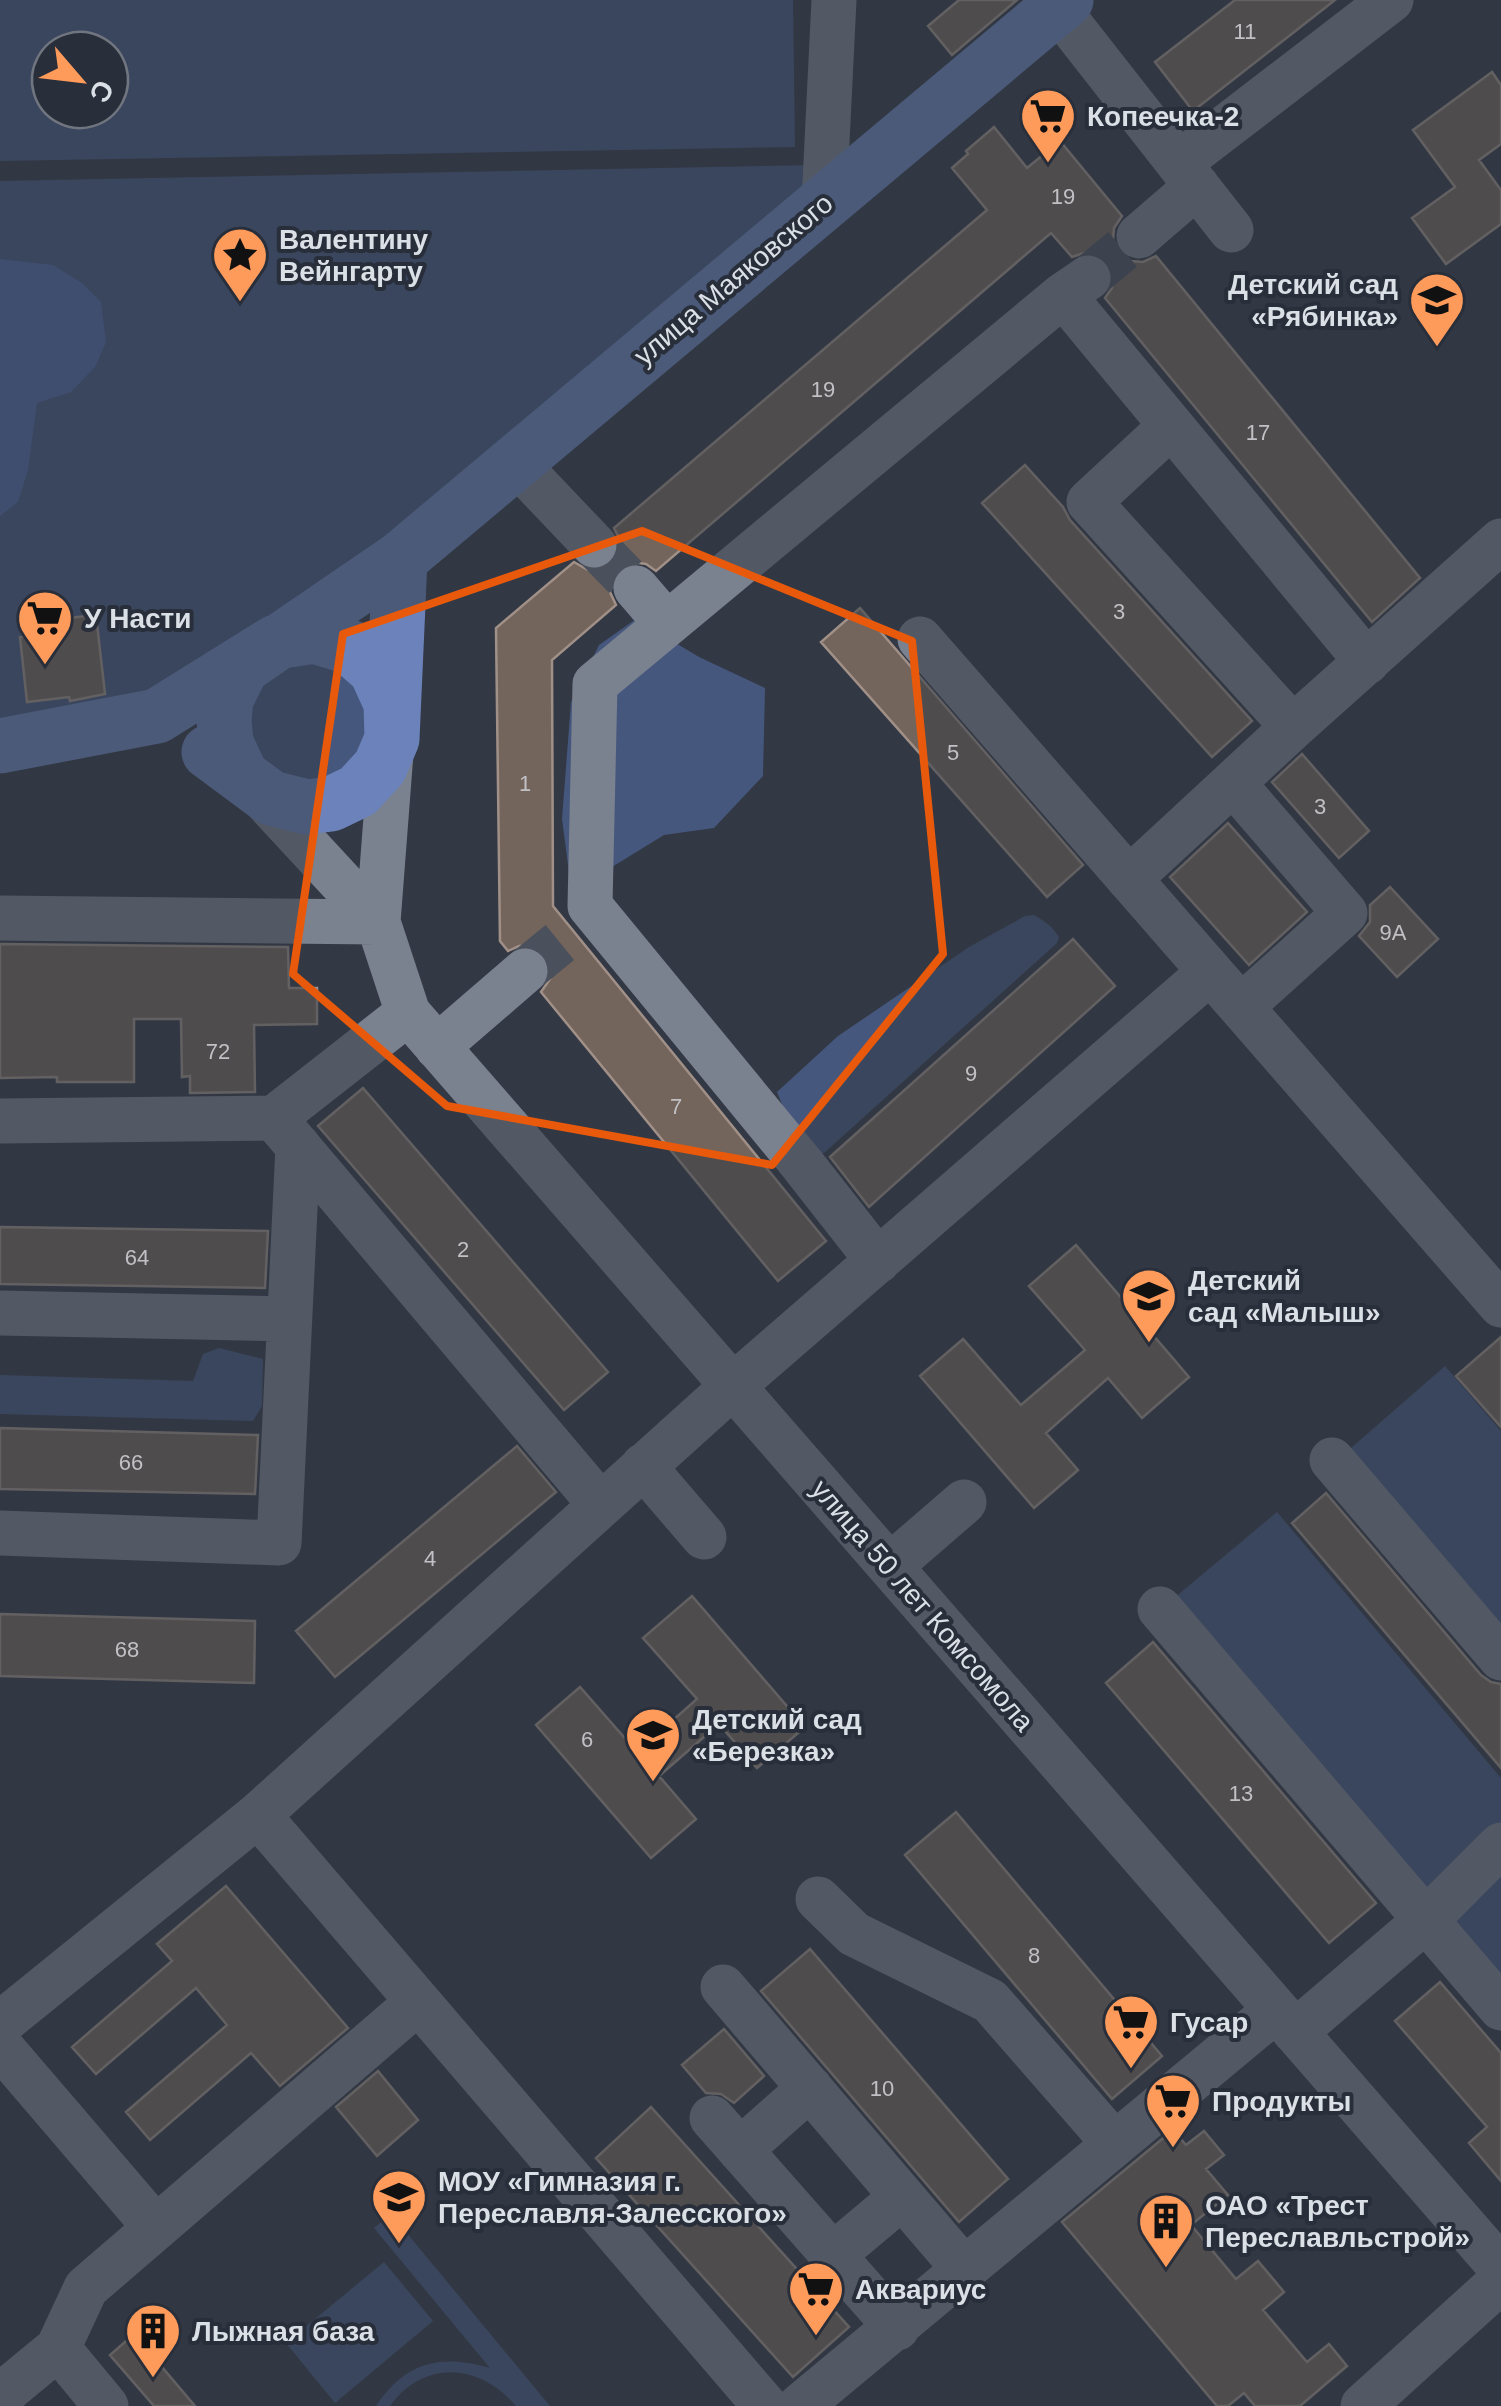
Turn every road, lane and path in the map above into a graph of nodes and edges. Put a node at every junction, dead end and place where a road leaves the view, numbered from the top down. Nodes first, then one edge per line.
1 (834, 0) edge
2 (1391, 0) edge
3 (1061, 4) edge
4 (1188, 175) junction
5 (824, 203) junction
6 (1232, 230) dead end
7 (1139, 236) tunnel mouth
8 (1171, 426) junction
9 (515, 462) junction
10 (1501, 541) edge
11 (594, 545) tunnel mouth
12 (400, 559) junction
13 (636, 588) tunnel mouth
14 (666, 624) junction
15 (920, 639) dead end
16 (276, 642) junction
17 (1367, 662) junction
18 (156, 716) junction
19 (1293, 727) junction
20 (392, 739) junction
21 (0, 746) edge
22 (240, 774) junction
23 (1233, 783) junction
24 (1129, 878) junction
25 (0, 918) edge
26 (378, 922) junction
27 (524, 971) tunnel mouth
28 (1210, 972) junction
29 (1241, 1007) junction
30 (408, 1013) junction
31 (438, 1047) junction
32 (0, 1122) edge
33 (286, 1132) junction
34 (878, 1261) junction
35 (1501, 1305) edge
36 (0, 1313) edge
37 (289, 1319) junction
38 (733, 1386) junction
39 (1332, 1460) dead end
40 (643, 1466) junction
41 (964, 1502) dead end
42 (600, 1504) junction
43 (0, 1534) edge
44 (704, 1536) dead end
45 (890, 1566) junction
46 (1160, 1609) dead end
47 (1501, 1658) edge
48 (258, 1815) junction
49 (1501, 1846) edge
50 (818, 1899) dead end
51 (1426, 1920) junction
52 (722, 1987) dead end
53 (418, 2002) junction
54 (1501, 2008) edge
55 (1285, 2020) junction
56 (0, 2024) edge
57 (0, 2046) edge
58 (810, 2088) junction
59 (1114, 2143) junction
60 (902, 2197) junction
61 (156, 2228) junction
62 (833, 2256) junction
63 (1501, 2268) edge
64 (965, 2270) junction
65 (1501, 2281) edge
66 (897, 2328) junction
67 (58, 2348) junction
68 (0, 2396) edge
69 (106, 2406) edge
70 (765, 2406) edge
71 (800, 2406) edge
72 (1364, 2406) edge

1 - 5 street
2 - 4 street
3 - 4 street
3 - 5 main road, улица Маяковского
4 - 6 street
4 - 7 street
5 - 9 main road, улица Маяковского
8 - 14 street
8 - 17 street
8 - 19 street
9 - 11 street
9 - 12 main road, улица Маяковского
10 - 17 street
12 - 16 main road, улица Маяковского
12 - 20 main road
13 - 14 street
14 - 34 street
15 - 24 street
16 - 18 main road
16 - 20 main road
16 - 22 main road
17 - 19 street
18 - 21 main road
18 - 22 main road
19 - 23 street
20 - 22 main road
20 - 26 street
22 - 26 street
23 - 24 street
23 - 29 street
24 - 28 street
25 - 26 street
26 - 30 street, улица 50 лет Комсомола
27 - 31 street
28 - 29 street
28 - 34 street
29 - 35 street
30 - 31 street, улица 50 лет Комсомола
30 - 33 street
31 - 38 street, улица 50 лет Комсомола
32 - 33 street
33 - 37 street
33 - 42 street
34 - 38 street
36 - 37 street
37 - 43 street
38 - 40 street
38 - 45 street, улица 50 лет Комсомола
39 - 47 street
40 - 42 street
40 - 44 street
41 - 45 street
42 - 48 street
45 - 55 street, улица 50 лет Комсомола
46 - 51 street
48 - 53 street
48 - 56 street
49 - 51 street
50 - 59 street
51 - 54 street
51 - 55 street
52 - 58 street
53 - 61 street
53 - 70 street
55 - 59 street
55 - 63 street, улица 50 лет Комсомола
57 - 61 street
58 - 60 street
58 - 62 street
59 - 64 street
60 - 62 street
60 - 64 street
61 - 67 street
62 - 66 street
64 - 66 street
65 - 72 street
66 - 71 street
67 - 68 street
67 - 69 street

